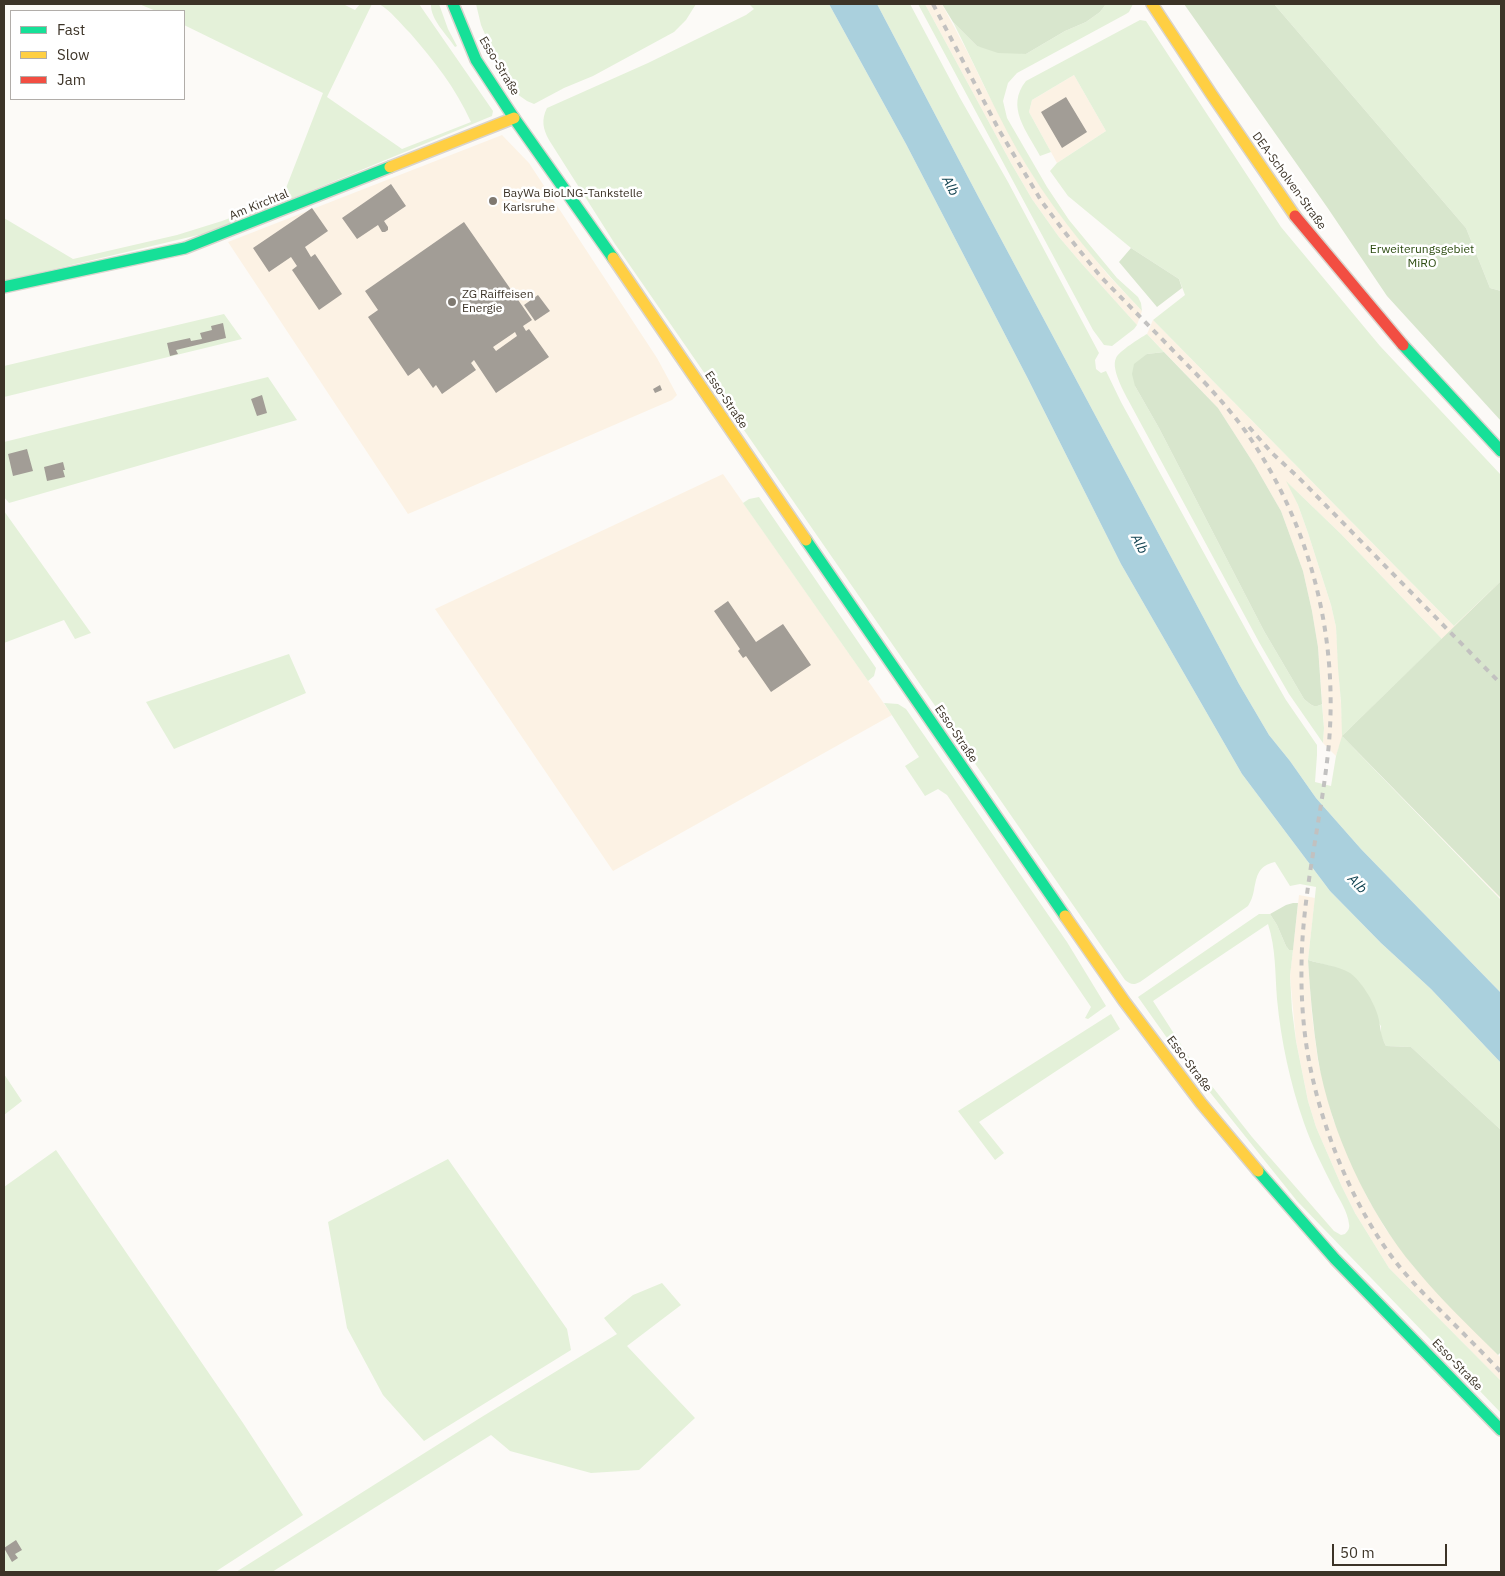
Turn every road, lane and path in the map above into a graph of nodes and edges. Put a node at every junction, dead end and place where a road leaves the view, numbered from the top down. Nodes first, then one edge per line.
1 (453, 4) edge
2 (1152, 4) edge
3 (514, 118) junction
4 (4, 287) edge
5 (1501, 451) edge
6 (1501, 1430) edge

1 - 3 street, Esso-Straße
2 - 5 street, DEA-Scholven-Straße
3 - 4 street, Am Kirchtal
3 - 6 street, Esso-Straße

